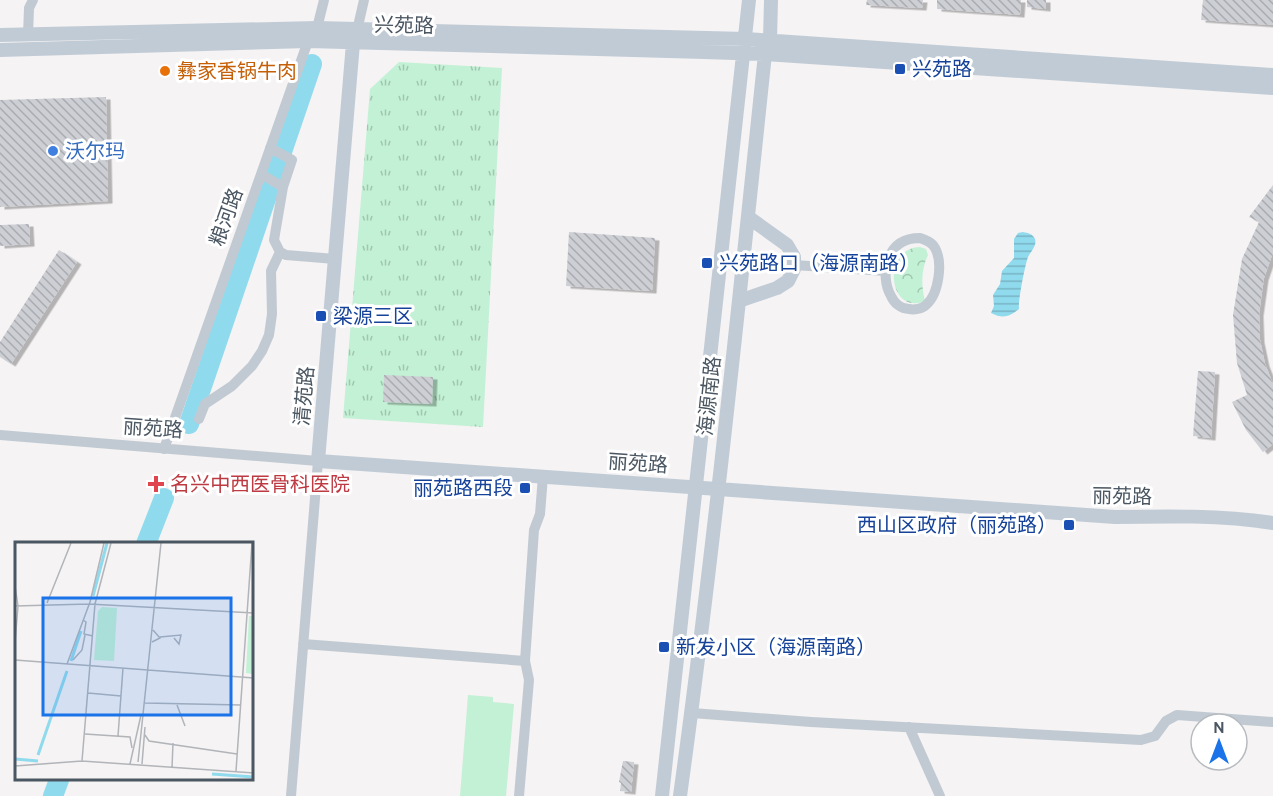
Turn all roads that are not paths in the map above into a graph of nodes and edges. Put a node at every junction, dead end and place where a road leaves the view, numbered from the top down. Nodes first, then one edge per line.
1 (33, 0) edge
2 (324, 0) edge
3 (364, 0) edge
4 (749, 0) edge
5 (771, 0) edge
6 (317, 28) junction
7 (358, 28) junction
8 (0, 35) edge
9 (28, 35) junction
10 (746, 39) junction
11 (308, 41) junction
12 (353, 43) junction
13 (768, 47) junction
14 (0, 50) edge
15 (742, 53) junction
16 (1273, 75) edge
17 (1273, 88) edge
18 (270, 148) junction
19 (261, 174) junction
20 (283, 187) junction
21 (748, 217) junction
22 (280, 252) junction
23 (335, 259) junction
24 (794, 265) junction
25 (886, 271) junction
26 (739, 301) junction
27 (199, 419) dead end
28 (0, 435) edge
29 (164, 449) junction
30 (318, 460) junction
31 (543, 476) junction
32 (696, 487) junction
33 (719, 489) junction
34 (1273, 523) edge
35 (303, 644) junction
36 (525, 662) junction
37 (692, 712) junction
38 (1273, 722) edge
39 (909, 727) junction
40 (662, 795) edge
41 (291, 796) edge
42 (519, 796) edge
43 (680, 796) edge
44 (940, 796) edge

1 - 9 street
2 - 6 street, 粮河路
3 - 7 street, 清苑路
4 - 10 main road, 海源南路
5 - 13 main road, 海源南路
6 - 7 main road, 兴苑路
6 - 9 main road, 兴苑路
6 - 11 street, 粮河路
7 - 10 main road, 兴苑路
7 - 12 street, 清苑路
8 - 9 main road, 兴苑路
10 - 13 main road, 兴苑路
10 - 15 main road, 海源南路
11 - 12 main road, 兴苑路
11 - 14 main road, 兴苑路
11 - 18 street, 粮河路
12 - 15 main road, 兴苑路
12 - 23 main road, 清苑路
13 - 15 main road, 兴苑路
13 - 16 main road, 兴苑路
13 - 17 main road, 兴苑路
13 - 21 main road, 海源南路
15 - 32 main road, 海源南路
18 - 19 street, 粮河路
18 - 20 street
19 - 20 street
19 - 29 street, 粮河路
20 - 22 street
21 - 24 main road
21 - 26 main road, 海源南路
22 - 23 street
22 - 27 street
23 - 30 main road, 清苑路
24 - 25 street
24 - 26 main road
25 - 25 street
26 - 33 main road, 海源南路
28 - 29 street, 丽苑路
29 - 30 street, 丽苑路
30 - 31 main road, 丽苑路
30 - 35 street, 清苑路
31 - 32 main road, 丽苑路
31 - 36 street
32 - 33 main road, 丽苑路
32 - 40 main road, 海源南路
33 - 34 main road, 丽苑路
33 - 37 main road, 海源南路
35 - 36 street
35 - 41 street, 清苑路
36 - 42 street
37 - 39 street
37 - 43 main road, 海源南路
38 - 39 street
39 - 44 street

